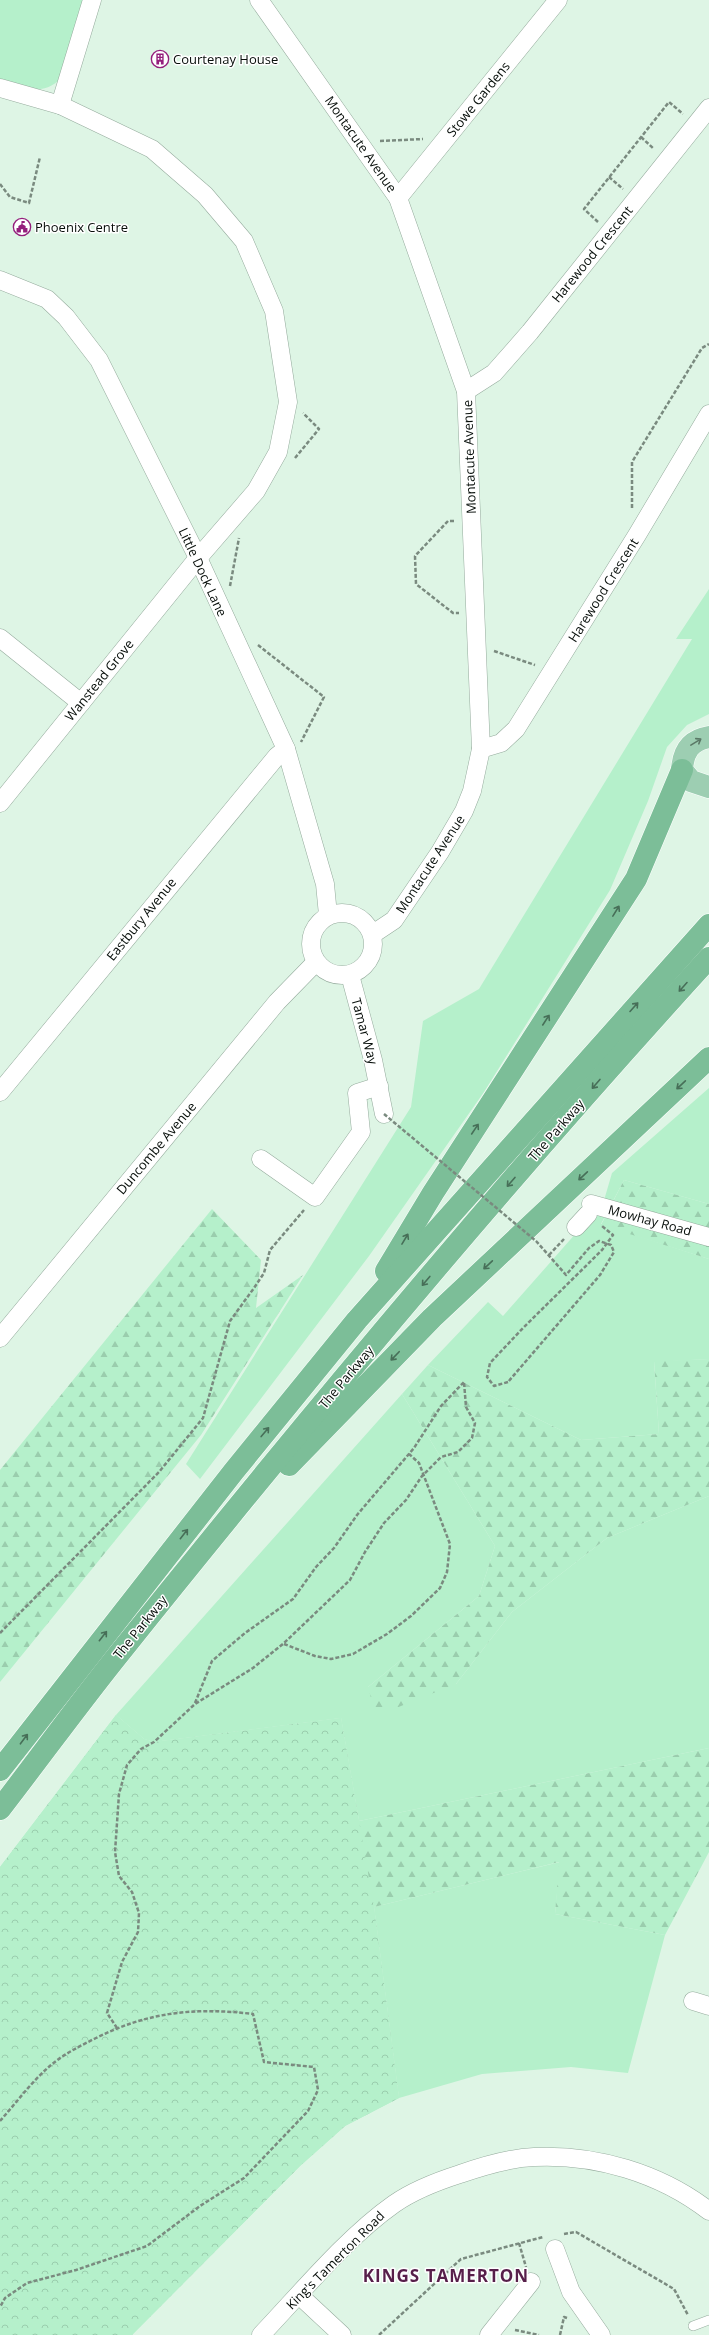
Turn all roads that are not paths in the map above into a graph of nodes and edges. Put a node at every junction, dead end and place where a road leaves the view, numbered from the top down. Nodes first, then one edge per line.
1 (92, 0) edge
2 (259, 0) edge
3 (558, 0) edge
4 (0, 88) edge
5 (60, 105) junction
6 (709, 108) edge
7 (398, 198) junction
8 (0, 280) edge
9 (466, 391) junction
10 (709, 414) edge
11 (198, 558) junction
12 (0, 638) edge
13 (81, 703) junction
14 (709, 737) edge
15 (481, 749) junction
16 (288, 755) junction
17 (682, 770) junction
18 (709, 787) edge
19 (0, 803) edge
20 (328, 915) junction
21 (709, 924) edge
22 (373, 934) junction
23 (709, 958) edge
24 (316, 962) junction
25 (350, 975) junction
26 (709, 1058) edge
27 (379, 1086) junction
28 (0, 1092) edge
29 (384, 1114) road end
30 (261, 1159) dead end
31 (576, 1227) road end
32 (709, 1237) edge
33 (357, 1320) junction
34 (0, 1338) edge
35 (195, 1559) junction
36 (0, 1770) edge
37 (0, 1809) edge
38 (709, 2211) edge
39 (555, 2249) dead end
40 (531, 2282) road end
41 (299, 2295) junction
42 (709, 2320) edge
43 (693, 2326) dead end
44 (493, 2330) edge
45 (261, 2335) edge
46 (342, 2335) edge
47 (601, 2335) edge

1 - 5 street
2 - 7 street, Montacute Avenue
3 - 7 street, Stowe Gardens
4 - 5 street, Wanstead Grove
5 - 11 street, Wanstead Grove
6 - 9 street, Harewood Crescent
7 - 9 street, Montacute Avenue
8 - 11 street, Little Dock Lane
9 - 15 street, Montacute Avenue
10 - 15 street, Harewood Crescent
11 - 13 street, Wanstead Grove
11 - 16 street, Little Dock Lane
12 - 13 street
13 - 19 street, Wanstead Grove
17 -> 14 main road
15 - 22 street, Montacute Avenue
16 - 20 street, Little Dock Lane
16 - 28 street, Eastbury Avenue
17 - 18 main road
33 -> 17 highway
20 - 22 street
20 - 24 street
33 -> 21 highway, The Parkway
22 - 25 street
23 -> 35 highway, The Parkway
24 - 25 street
24 - 34 street, Duncombe Avenue
25 - 27 street, Tamar Way
26 -> 35 highway
27 - 29 street, Tamar Way
27 - 30 street
31 - 32 street, Mowhay Road
36 -> 33 highway, The Parkway
35 - 37 highway, The Parkway
38 - 41 street, King's Tamerton Road
39 - 47 street
40 - 44 street
41 - 45 street, King's Tamerton Road
41 - 46 street
42 - 43 lane

